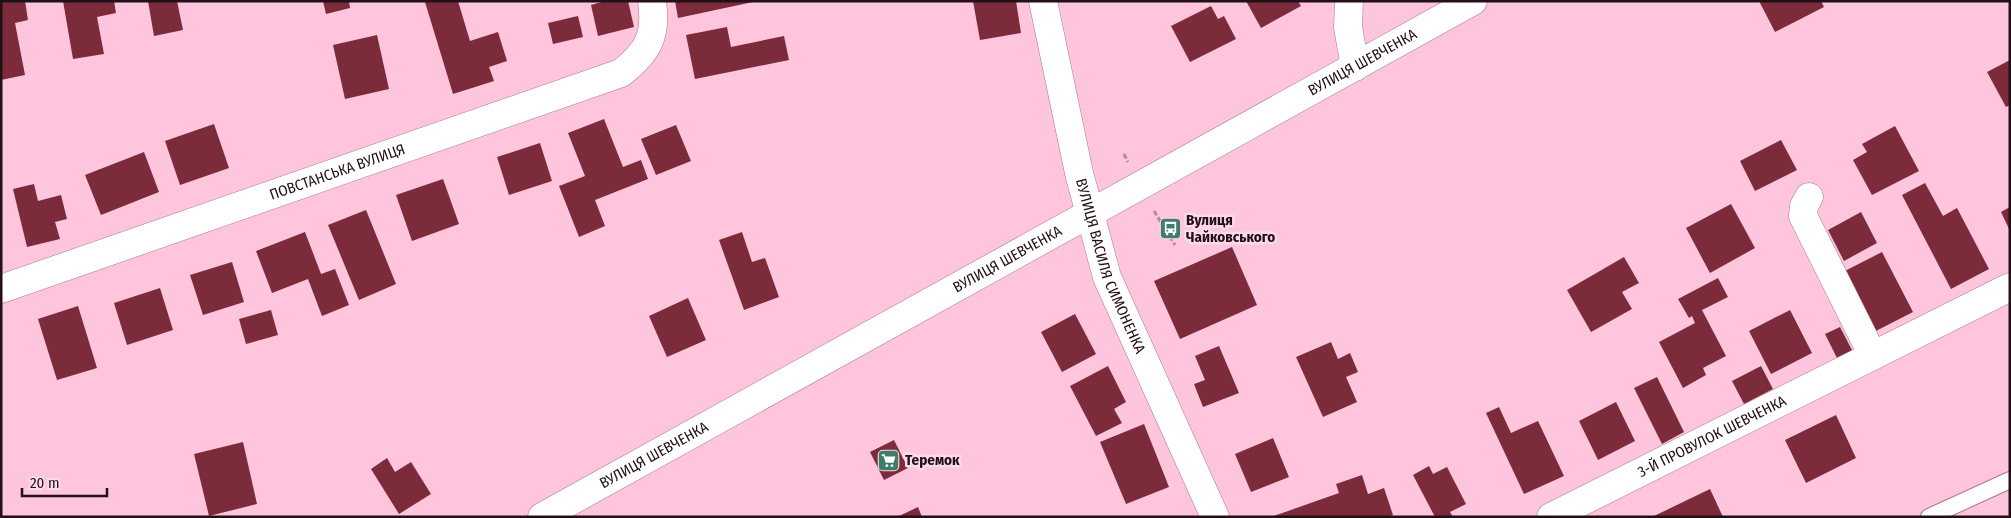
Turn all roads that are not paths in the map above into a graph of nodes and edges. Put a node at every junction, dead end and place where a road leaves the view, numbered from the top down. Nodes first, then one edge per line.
1 (652, 1) edge
2 (1043, 1) edge
3 (1349, 1) edge
4 (1473, 1) edge
5 (1355, 67) junction
6 (1809, 197) dead end
7 (1090, 213) junction
8 (2010, 287) edge
9 (1, 289) edge
10 (1873, 356) junction
11 (2010, 480) edge
12 (542, 517) edge
13 (1214, 517) edge
14 (1552, 517) edge
15 (1929, 517) edge

1 - 9 street, ПОВСТАНСЬКА ВУЛИЦЯ
2 - 7 street, ВУЛИЦЯ ВАСИЛЯ СИМОНЕНКА
3 - 5 street
4 - 5 street, ВУЛИЦЯ ШЕВЧЕНКА
5 - 7 street, ВУЛИЦЯ ШЕВЧЕНКА
6 - 10 street
7 - 12 street, ВУЛИЦЯ ШЕВЧЕНКА
7 - 13 street, ВУЛИЦЯ ВАСИЛЯ СИМОНЕНКА
8 - 10 street, 3-Й ПРОВУЛОК ШЕВЧЕНКА
10 - 14 street, 3-Й ПРОВУЛОК ШЕВЧЕНКА
11 - 15 lane

